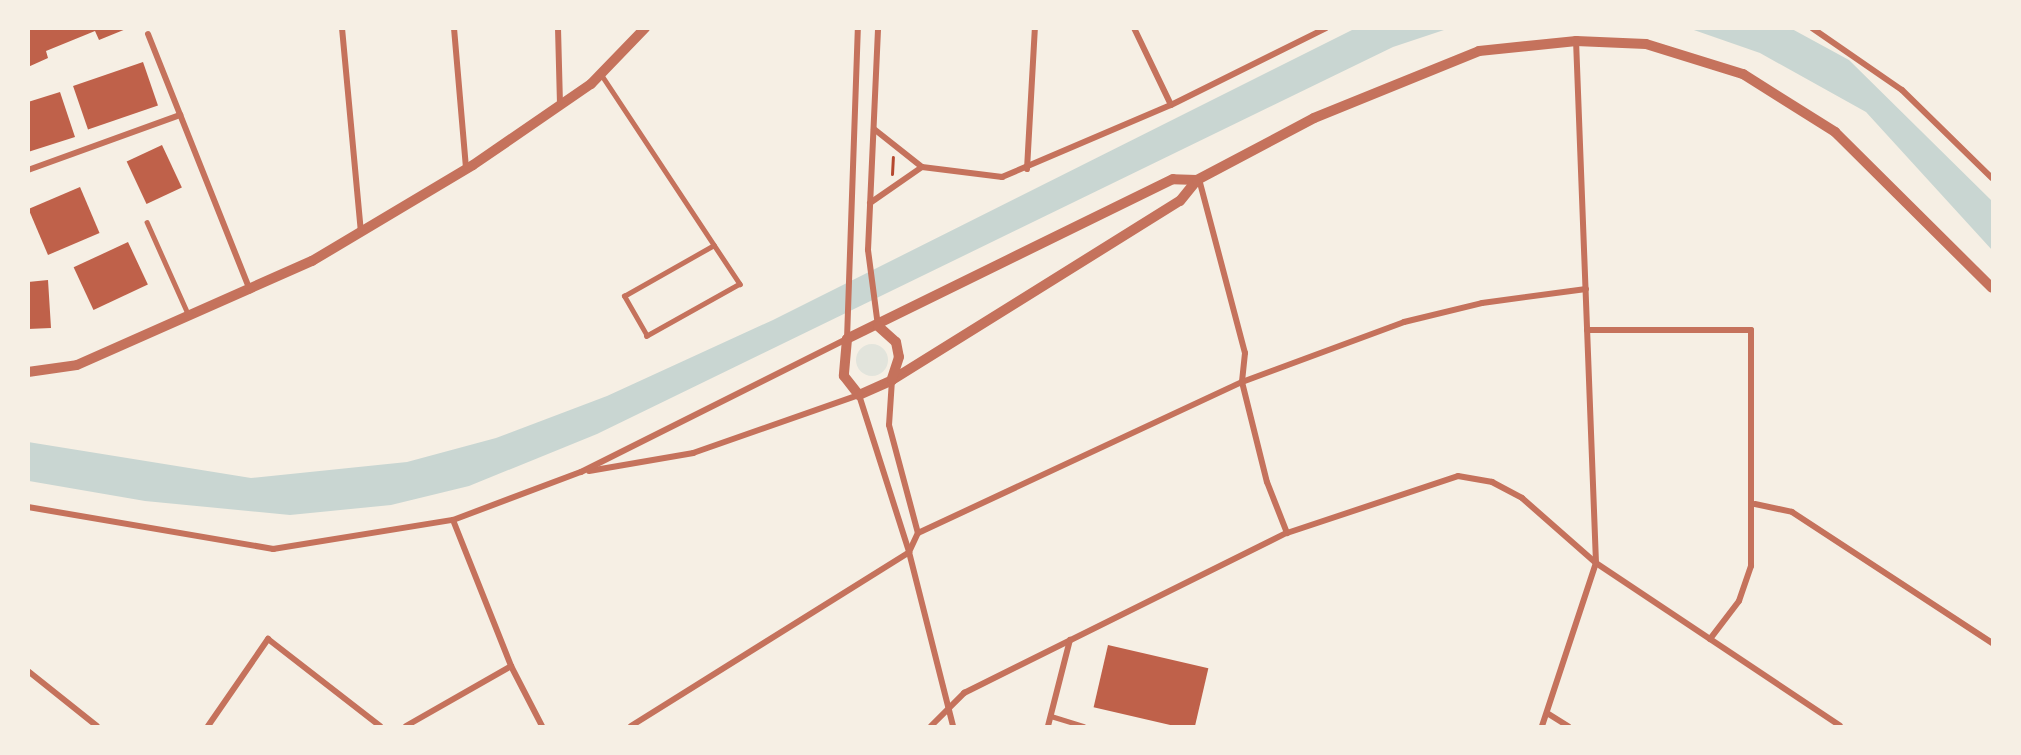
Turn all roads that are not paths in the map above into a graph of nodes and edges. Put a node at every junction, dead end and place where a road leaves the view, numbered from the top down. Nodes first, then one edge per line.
1 (342, 28) edge
2 (454, 28) edge
3 (558, 28) edge
4 (645, 28) edge
5 (858, 28) edge
6 (878, 28) edge
7 (1035, 28) edge
8 (1134, 28) edge
9 (1326, 28) edge
10 (1812, 28) edge
11 (148, 34) dead end
12 (1576, 42) junction
13 (601, 74) junction
14 (560, 105) junction
15 (1171, 105) junction
16 (180, 115) junction
17 (874, 129) junction
18 (922, 166) junction
19 (466, 169) junction
20 (1027, 169) junction
21 (28, 170) edge
22 (1992, 178) edge
23 (1198, 180) junction
24 (870, 203) junction
25 (147, 222) dead end
26 (361, 233) junction
27 (714, 245) junction
28 (1992, 288) edge
29 (1586, 289) junction
30 (250, 290) junction
31 (190, 318) junction
32 (878, 326) junction
33 (1587, 330) junction
34 (847, 339) junction
35 (28, 372) edge
36 (892, 380) junction
37 (1242, 382) junction
38 (859, 395) junction
39 (581, 472) junction
40 (1755, 504) junction
41 (28, 507) edge
42 (453, 520) junction
43 (1287, 533) junction
44 (918, 534) junction
45 (909, 552) junction
46 (1596, 563) junction
47 (1710, 639) junction
48 (1070, 640) junction
49 (1992, 643) edge
50 (511, 666) junction
51 (28, 671) edge
52 (946, 711) junction
53 (1547, 713) junction
54 (1051, 716) junction
55 (97, 726) edge
56 (208, 726) edge
57 (380, 726) edge
58 (406, 726) edge
59 (542, 726) edge
60 (631, 726) edge
61 (931, 726) edge
62 (953, 726) edge
63 (1048, 726) edge
64 (1083, 726) edge
65 (1542, 726) edge
66 (1568, 726) edge
67 (1840, 726) edge

1 - 26 street
2 - 19 street
3 - 14 street
4 - 13 street
5 - 34 street
6 - 17 street
7 - 20 street
8 - 15 street
9 - 15 street
10 - 22 street
11 - 16 street
12 - 23 street
12 - 28 street
12 - 29 street
13 - 14 street
13 - 27 lane
14 - 19 street
15 - 20 street
16 - 21 street
16 - 30 street
17 - 18 street
17 - 24 street
18 - 20 street
18 - 24 street
19 - 26 street
23 - 32 street
23 - 36 street
23 - 37 street
24 - 32 street
25 - 31 lane
26 - 30 street
27 - 27 lane
29 - 33 street
29 - 37 street
30 - 31 street
31 - 35 street
32 - 34 street
32 - 36 street
33 - 40 street
33 - 46 street
34 - 38 street
34 - 39 street
36 - 38 street
36 - 44 street
37 - 43 street
37 - 44 street
38 - 39 street
38 - 45 street
39 - 42 street
40 - 47 street
40 - 49 street
41 - 42 street
42 - 50 street
43 - 46 street
43 - 48 street
44 - 45 street
45 - 52 street
45 - 60 street
46 - 47 street
46 - 53 street
47 - 67 street
48 - 52 street
48 - 54 street
50 - 58 street
50 - 59 street
51 - 55 street
52 - 61 street
52 - 62 street
53 - 65 street
53 - 66 street
54 - 63 street
54 - 64 lane
56 - 57 street

